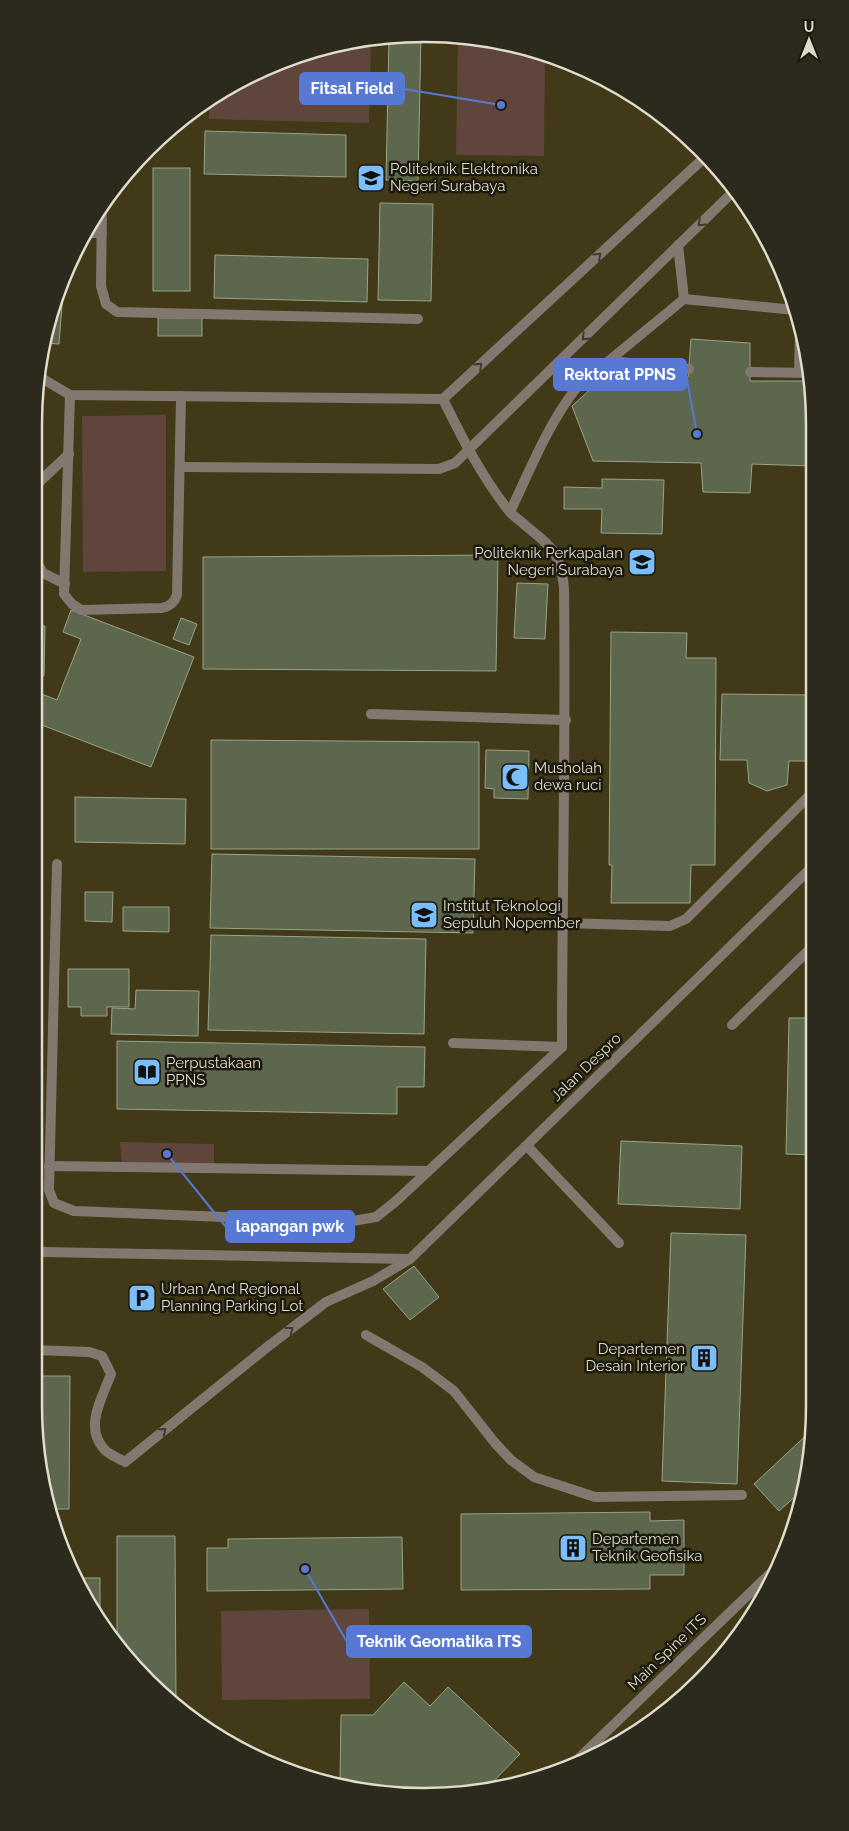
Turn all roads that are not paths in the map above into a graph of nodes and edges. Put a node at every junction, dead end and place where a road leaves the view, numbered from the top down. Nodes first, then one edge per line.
1 (701, 161) edge
2 (730, 195) edge
3 (102, 220) edge
4 (94, 233) edge
5 (102, 233) junction
6 (678, 246) junction
7 (684, 299) junction
8 (788, 309) edge
9 (418, 319) dead end
10 (799, 353) edge
11 (611, 361) junction
12 (688, 369) dead end
13 (750, 372) dead end
14 (799, 372) junction
15 (803, 372) edge
16 (45, 380) edge
17 (70, 395) junction
18 (181, 396) junction
19 (443, 400) junction
20 (468, 451) junction
21 (68, 454) junction
22 (181, 467) junction
23 (42, 479) edge
24 (510, 512) junction
25 (42, 571) edge
26 (65, 584) junction
27 (371, 714) dead end
28 (566, 720) junction
29 (806, 799) edge
30 (56, 864) dead end
31 (806, 874) edge
32 (562, 923) junction
33 (806, 953) edge
34 (732, 1025) dead end
35 (453, 1043) dead end
36 (562, 1047) junction
37 (527, 1146) junction
38 (49, 1166) junction
39 (428, 1171) junction
40 (619, 1243) dead end
41 (43, 1252) dead end
42 (410, 1259) junction
43 (366, 1335) dead end
44 (42, 1350) edge
45 (742, 1495) dead end
46 (765, 1578) edge
47 (584, 1753) edge

19 -> 1 street
2 -> 6 street
3 - 5 street
4 - 5 street
5 - 9 street
6 - 7 street
6 -> 20 street
7 - 8 street
7 - 11 street
10 - 14 street
11 - 12 street
11 - 24 street
13 - 14 street
14 - 15 street
16 - 17 street
17 - 18 street
17 - 21 street
18 - 19 street
18 - 22 street
19 - 20 street
20 - 22 street
20 - 24 street
21 - 23 street
21 - 26 street
22 - 26 street
24 - 28 street
25 - 26 street
27 - 28 street
28 - 32 street
29 - 32 street
30 - 38 street
31 - 37 street, Jalan Despro
32 - 36 street
33 - 34 street
35 - 36 street
36 - 39 street
37 - 40 street
37 - 42 street, Jalan Despro
38 - 39 street
38 - 39 street
41 - 42 street
44 -> 42 street, Jalan Despro
43 - 45 street
46 - 47 street, Main Spine ITS

